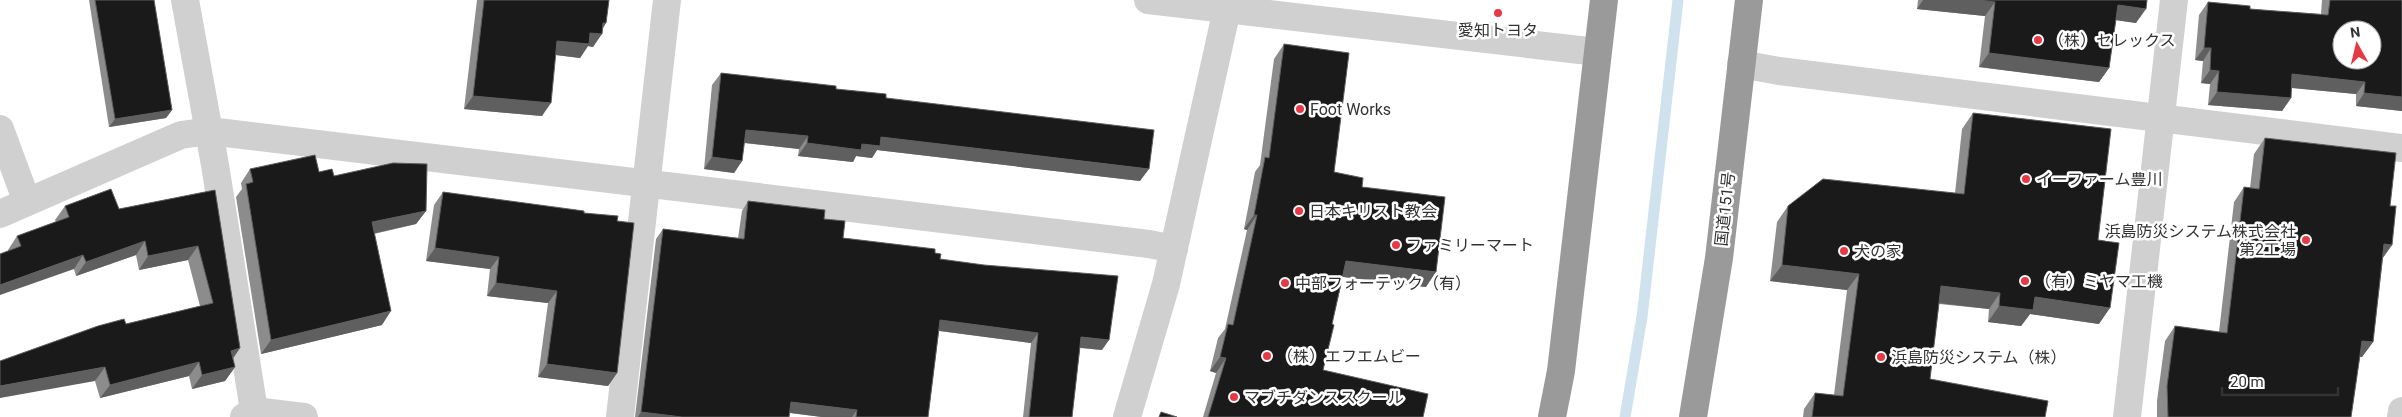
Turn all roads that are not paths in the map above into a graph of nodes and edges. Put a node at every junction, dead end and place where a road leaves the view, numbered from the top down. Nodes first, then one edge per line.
1 (185, 0) edge
2 (667, 0) edge
3 (1148, 0) edge
4 (1604, 0) edge
5 (1748, 0) edge
6 (2174, 0) edge
7 (1228, 5) edge
8 (1597, 52) junction
9 (1741, 64) junction
10 (2162, 119) junction
11 (0, 129) edge
12 (209, 130) junction
13 (2402, 148) edge
14 (645, 184) junction
15 (27, 202) junction
16 (0, 214) edge
17 (1174, 249) junction
18 (2402, 411) edge
19 (251, 415) edge
20 (304, 417) edge
21 (620, 417) edge
22 (1127, 417) edge
23 (1552, 417) edge
24 (1693, 417) edge
25 (2127, 417) edge
26 (2401, 417) edge

1 - 12 street
2 - 14 street
3 - 7 street
4 - 8 highway
5 - 9 highway, 国道151号
6 - 10 street
7 - 8 street
7 - 17 street
8 - 23 highway
9 - 10 street
9 - 24 highway, 国道151号
10 - 13 street
10 - 25 street
11 - 15 street
12 - 14 street
12 - 15 street
12 - 19 street
14 - 17 street
14 - 21 street
15 - 16 street
17 - 22 street
18 - 26 street
19 - 20 street

